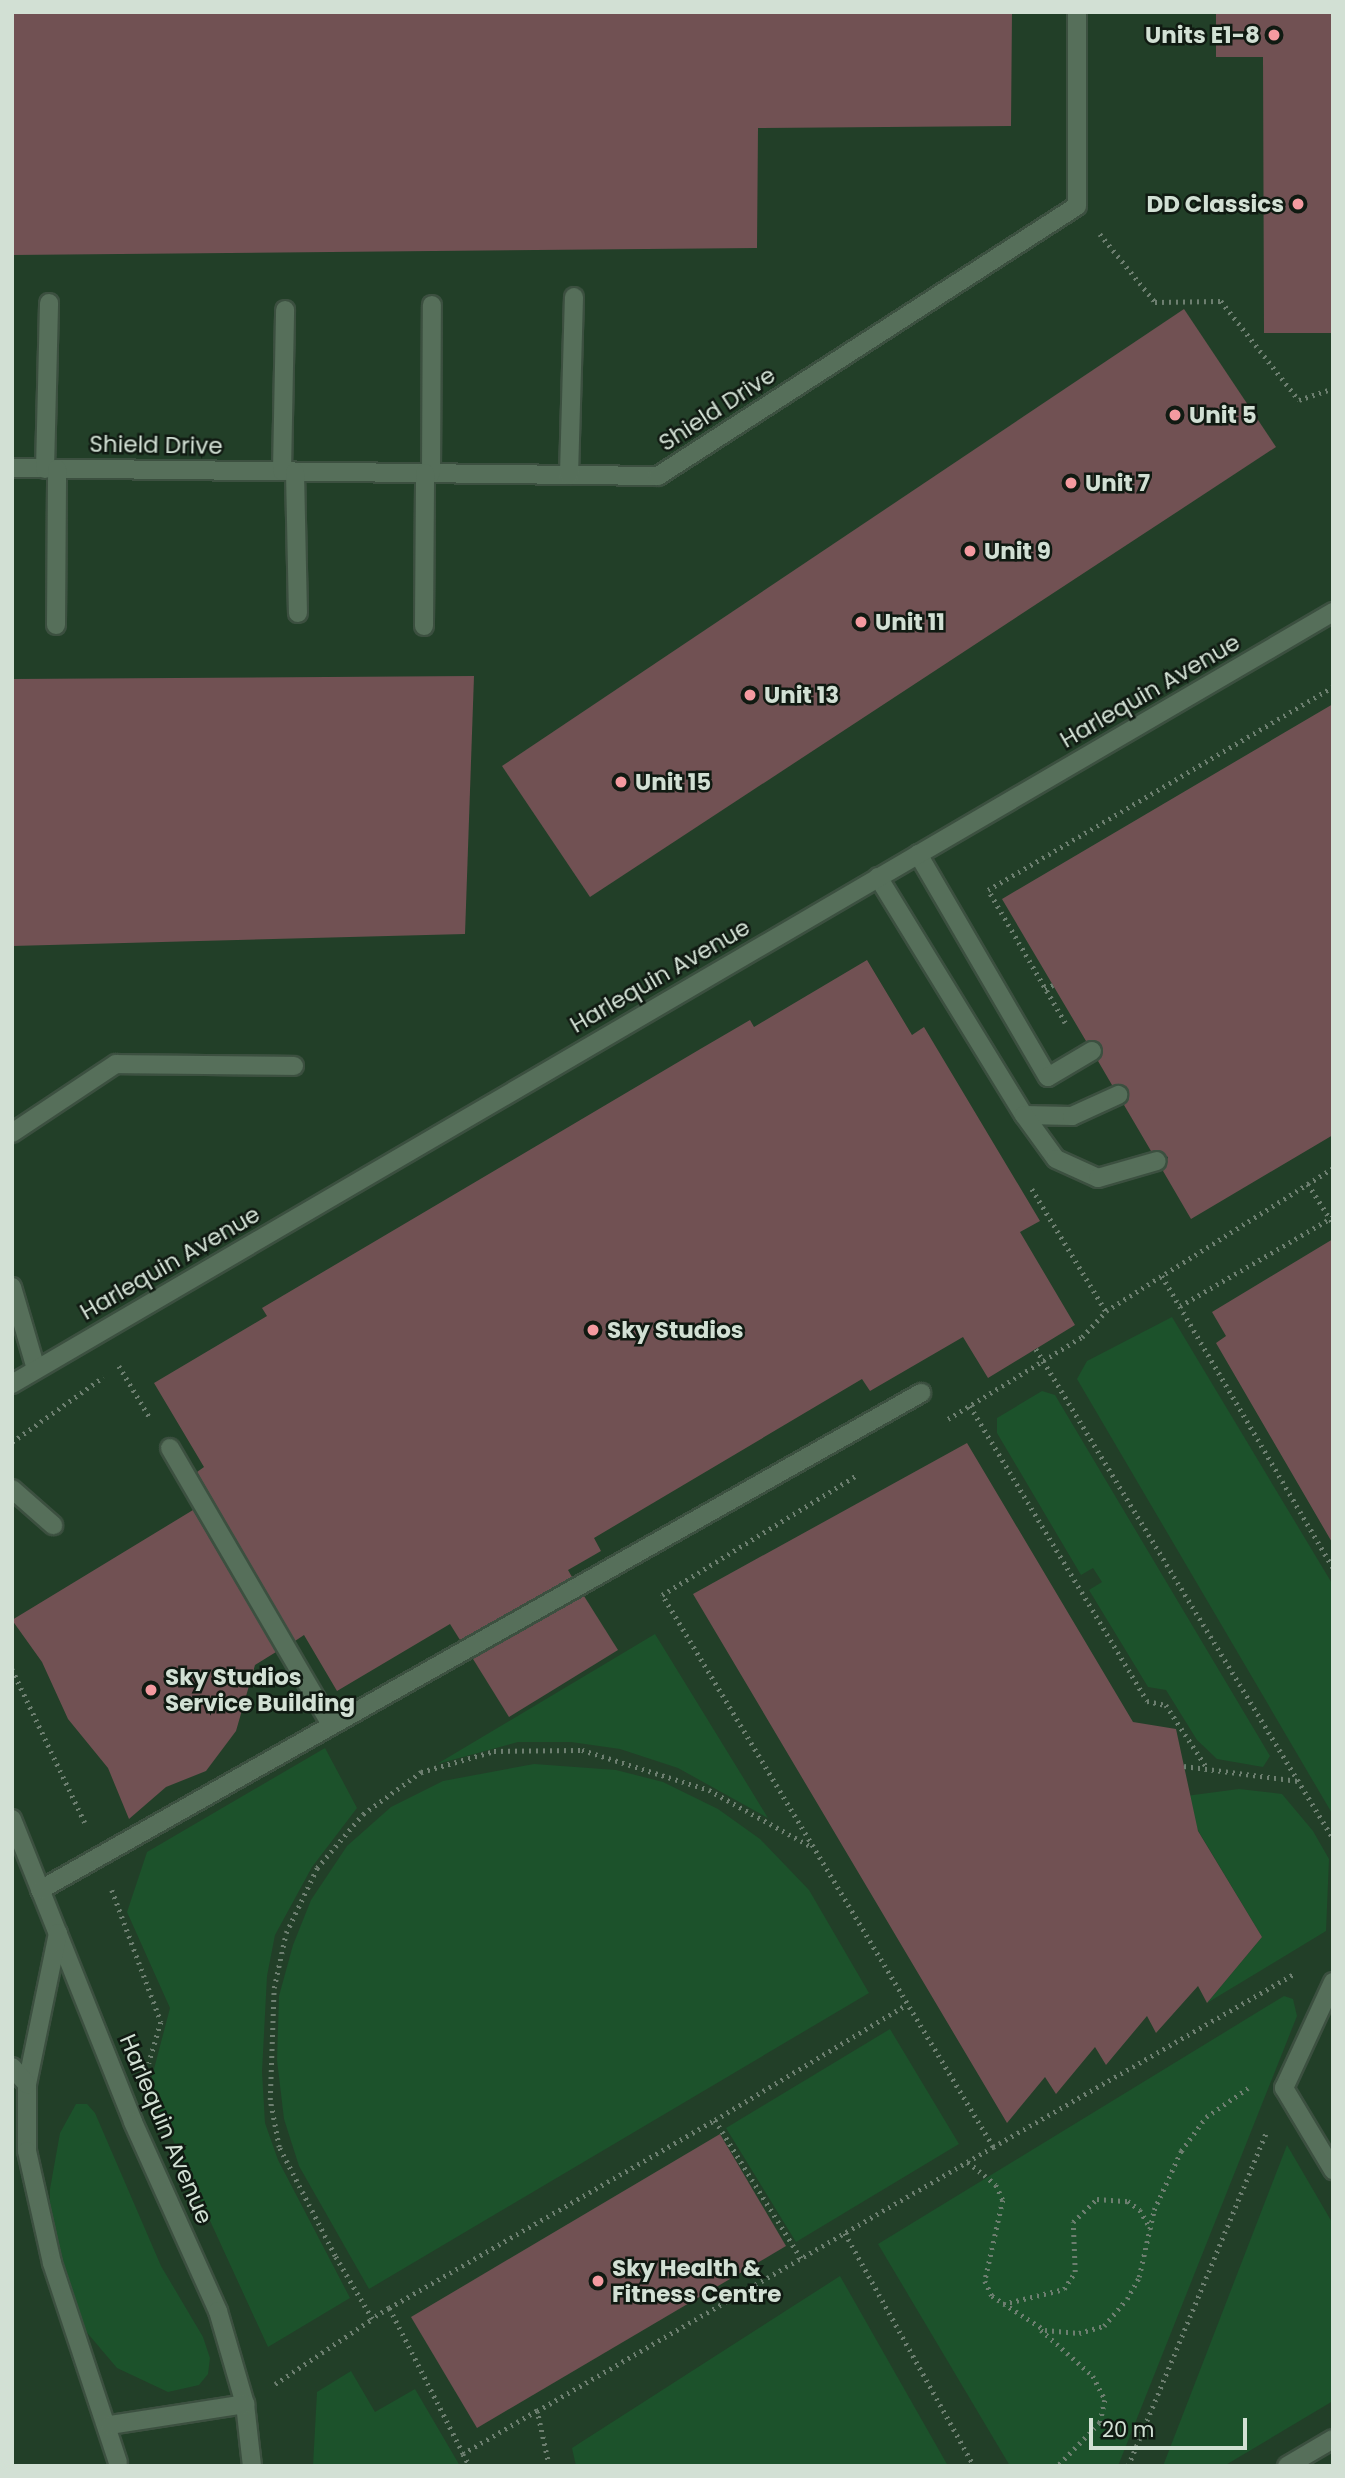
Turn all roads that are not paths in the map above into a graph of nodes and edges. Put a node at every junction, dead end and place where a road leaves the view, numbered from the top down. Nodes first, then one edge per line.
1 (1077, 12) edge
2 (574, 297) dead end
3 (49, 303) dead end
4 (432, 305) dead end
5 (285, 310) dead end
6 (12, 468) edge
7 (51, 469) junction
8 (288, 471) junction
9 (428, 473) junction
10 (569, 475) junction
11 (1333, 612) edge
12 (298, 613) dead end
13 (56, 625) dead end
14 (424, 626) dead end
15 (918, 854) junction
16 (878, 877) junction
17 (1092, 1051) dead end
18 (294, 1066) dead end
19 (1118, 1095) dead end
20 (1024, 1115) junction
21 (12, 1133) edge
22 (1157, 1161) dead end
23 (12, 1287) edge
24 (36, 1369) junction
25 (12, 1384) edge
26 (921, 1393) dead end
27 (170, 1448) dead end
28 (12, 1489) edge
29 (52, 1525) dead end
30 (331, 1725) junction
31 (12, 1819) edge
32 (40, 1890) junction
33 (58, 1933) junction
34 (1332, 1983) edge
35 (12, 2067) edge
36 (27, 2084) junction
37 (1333, 2169) edge
38 (245, 2404) junction
39 (110, 2426) junction
40 (1333, 2439) edge
41 (118, 2462) dead end
42 (252, 2466) edge
43 (1287, 2466) edge

1 - 10 lane, Shield Drive
2 - 10 lane
3 - 7 lane
4 - 9 lane
5 - 8 lane
6 - 7 lane, Shield Drive
7 - 8 lane, Shield Drive
7 - 13 lane
8 - 9 lane, Shield Drive
8 - 12 lane
9 - 10 lane, Shield Drive
9 - 14 lane
11 - 15 lane, Harlequin Avenue
15 - 16 lane, Harlequin Avenue
15 - 17 lane
16 - 20 lane
16 - 24 lane, Harlequin Avenue
18 - 21 lane
19 - 20 lane
20 - 22 lane
23 - 24 lane
24 - 25 lane, Harlequin Avenue
26 - 30 lane
27 - 30 lane
28 - 29 lane
30 - 32 lane
31 - 32 lane, Harlequin Avenue
32 - 33 lane, Harlequin Avenue
33 - 36 lane
33 - 38 lane, Harlequin Avenue
34 - 37 lane
35 - 36 lane
36 - 39 lane
38 - 39 lane
38 - 42 lane, Harlequin Avenue
39 - 41 lane
40 - 43 lane

